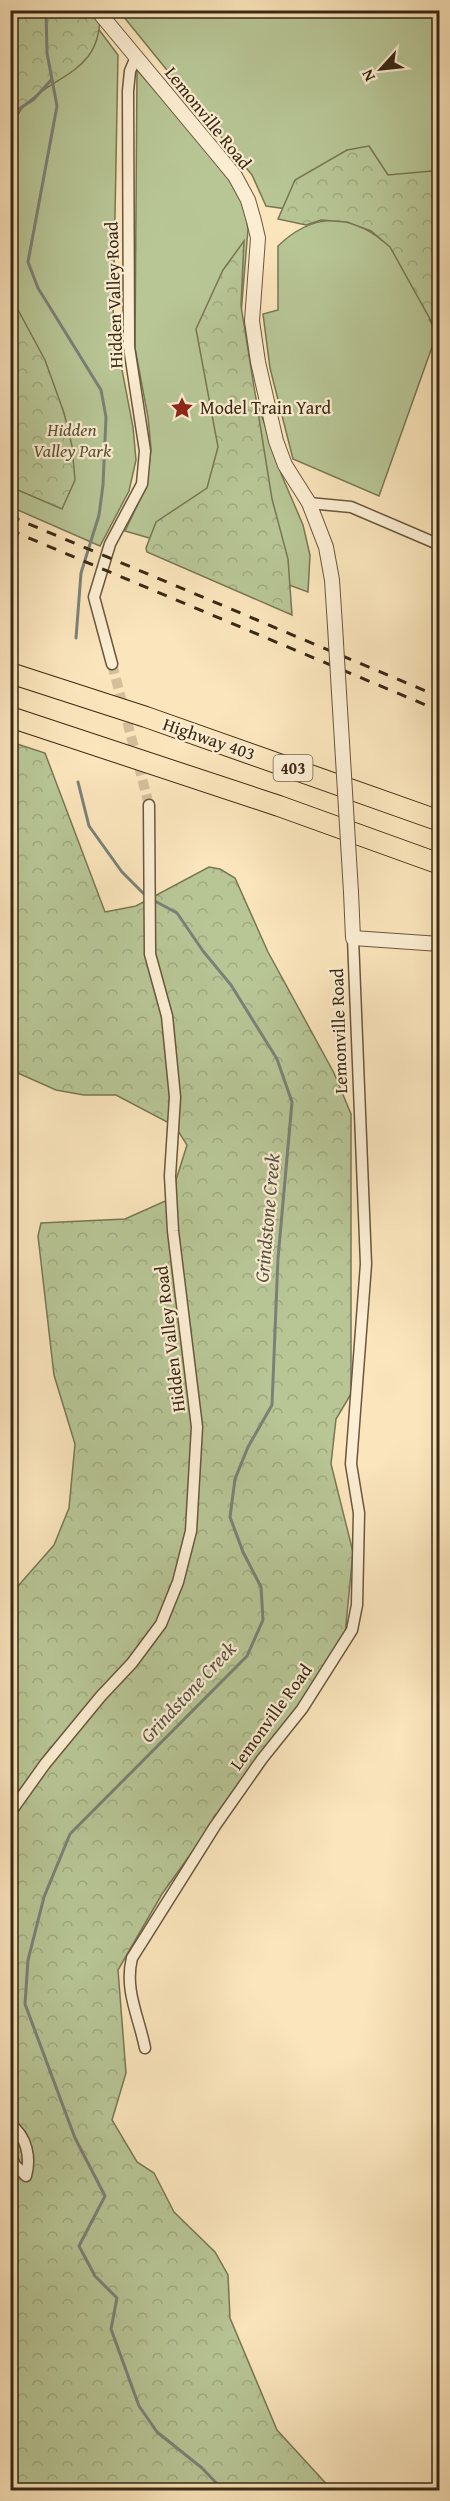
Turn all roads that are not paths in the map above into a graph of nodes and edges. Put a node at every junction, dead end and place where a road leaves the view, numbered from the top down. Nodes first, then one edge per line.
1 (97, 10) edge
2 (136, 57) junction
3 (309, 503) junction
4 (440, 545) edge
5 (112, 664) tunnel mouth
6 (10, 673) edge
7 (10, 717) edge
8 (149, 805) tunnel mouth
9 (440, 822) edge
10 (440, 864) edge
11 (353, 938) junction
12 (440, 945) edge
13 (10, 1813) edge
14 (145, 2048) dead end
15 (10, 2124) edge
16 (10, 2152) edge

1 - 2 street, Lemonville Road
2 - 3 street, Lemonville Road
2 - 5 street, Hidden Valley Road
3 - 4 street
3 - 11 street, Lemonville Road, bridge
6 - 9 highway, Highway 403 / 403
7 - 10 highway, 403
8 - 13 street, Hidden Valley Road
11 - 12 street
11 - 14 street, Lemonville Road
15 - 16 street

